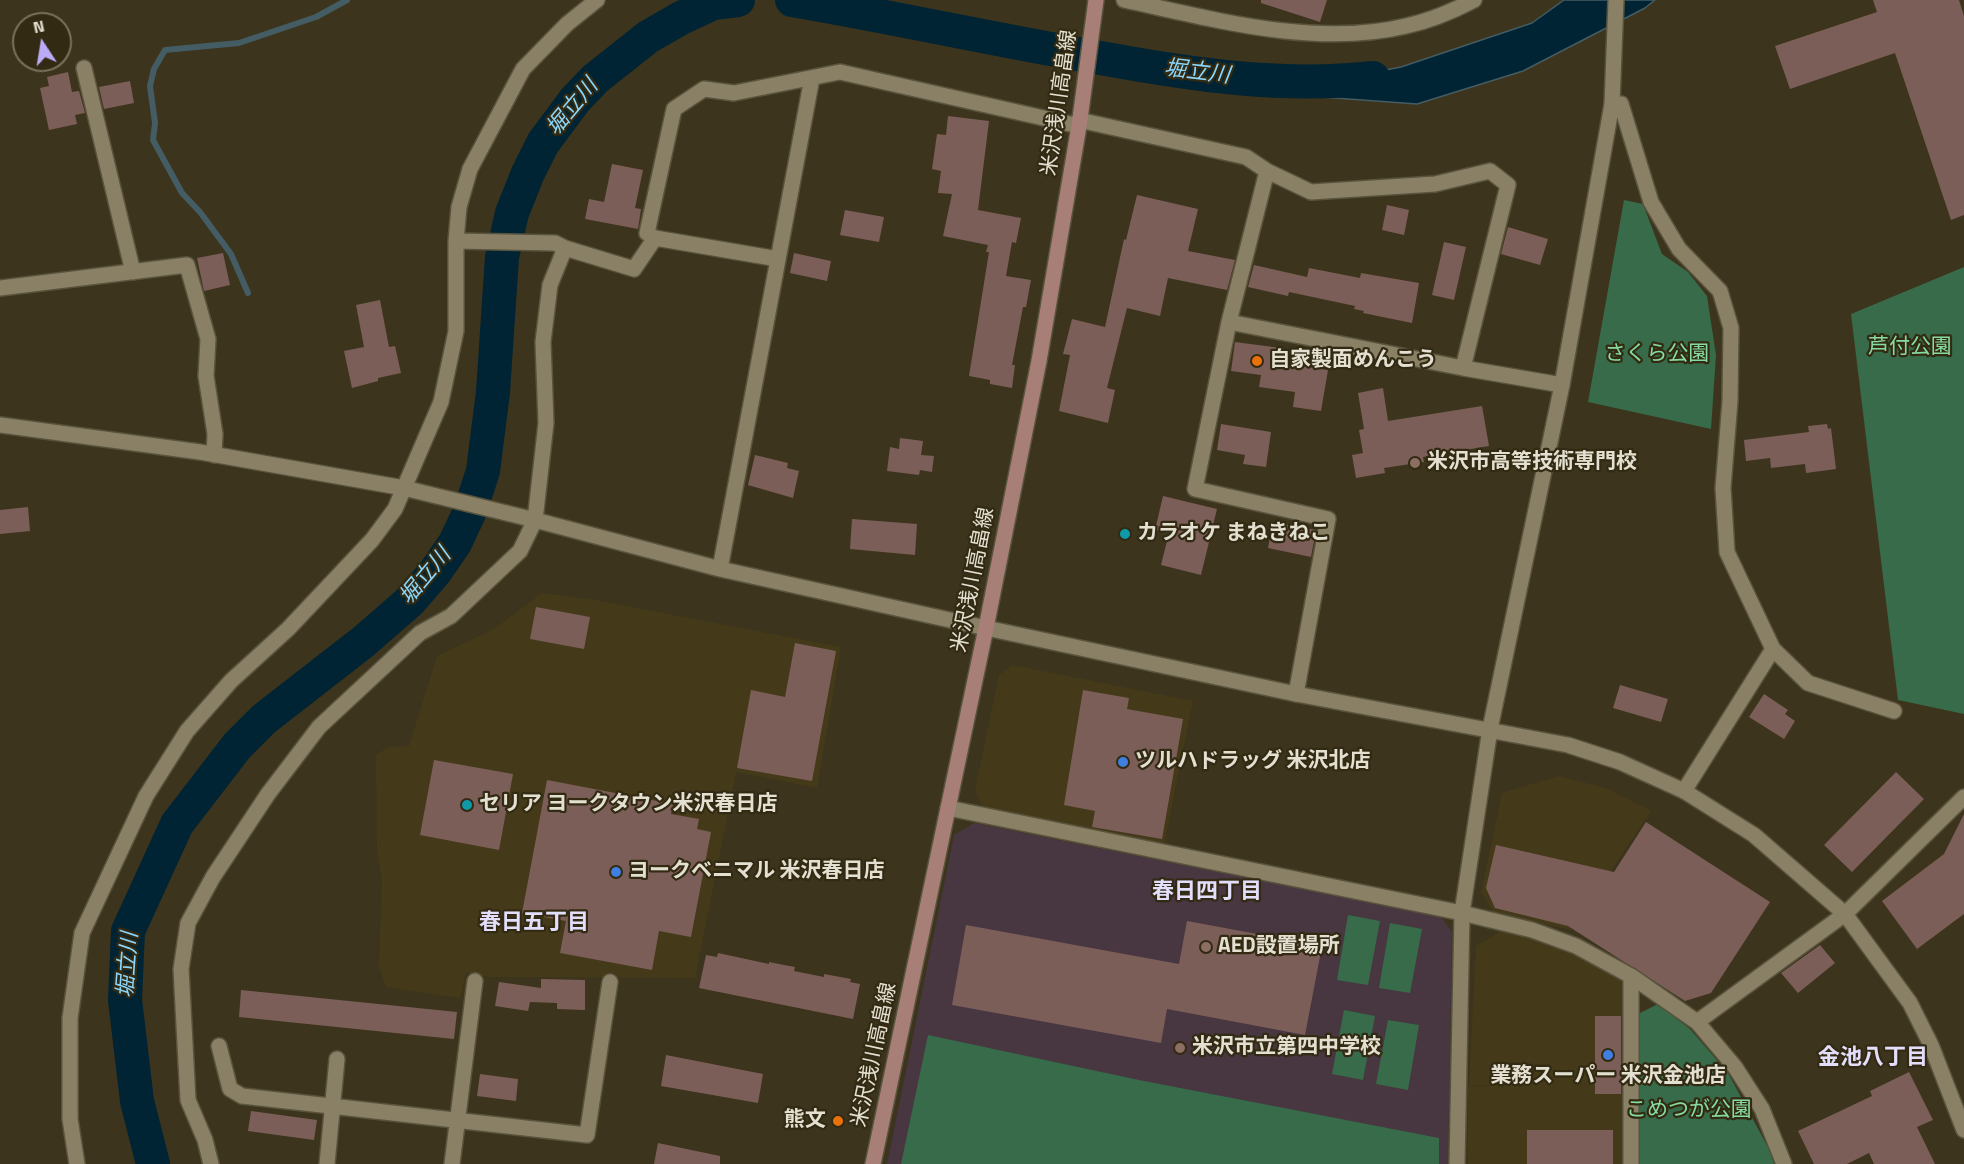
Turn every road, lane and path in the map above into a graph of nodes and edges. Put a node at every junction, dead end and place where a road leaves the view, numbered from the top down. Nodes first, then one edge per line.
1 (597, 0) edge
2 (1096, 0) edge
3 (1124, 0) edge
4 (1474, 0) edge
5 (1616, 0) edge
6 (84, 68) dead end
7 (812, 78) junction
8 (1612, 104) junction
9 (1079, 123) junction
10 (1267, 171) junction
11 (655, 238) junction
12 (456, 241) junction
13 (560, 246) junction
14 (778, 259) junction
15 (133, 272) junction
16 (0, 288) edge
17 (1229, 322) junction
18 (1463, 368) junction
19 (1562, 385) junction
20 (0, 425) edge
21 (214, 455) junction
22 (404, 488) junction
23 (535, 520) junction
24 (720, 569) junction
25 (986, 628) junction
26 (1773, 649) junction
27 (1296, 694) junction
28 (1894, 711) dead end
29 (1490, 729) junction
30 (1684, 791) junction
31 (1964, 797) edge
32 (948, 808) junction
33 (1462, 913) junction
34 (1845, 914) junction
35 (1631, 976) junction
36 (476, 981) dead end
37 (610, 982) dead end
38 (1697, 1022) junction
39 (219, 1046) dead end
40 (337, 1059) dead end
41 (333, 1106) junction
42 (456, 1121) junction
43 (1964, 1130) edge
44 (77, 1164) edge
45 (211, 1164) edge
46 (327, 1164) edge
47 (452, 1164) edge
48 (873, 1164) edge
49 (1457, 1164) edge
50 (1631, 1164) edge
51 (1784, 1164) edge

1 - 12 street
2 - 9 main road, 米沢浅川高畠線
3 - 4 street
5 - 8 street
6 - 15 street
7 - 9 street
7 - 11 street
7 - 14 street
8 - 19 street
8 - 26 street
9 - 10 street
9 - 25 main road, 米沢浅川高畠線
10 - 17 street
10 - 18 street
11 - 13 street
11 - 14 street
12 - 13 street
12 - 22 street
13 - 23 street
14 - 24 street
15 - 16 street
15 - 21 street
17 - 18 street
17 - 27 street
18 - 19 street
19 - 29 street
20 - 21 street
21 - 22 street
22 - 23 street
22 - 44 street
23 - 24 street
23 - 45 street
24 - 25 street
25 - 27 street
25 - 32 main road, 米沢浅川高畠線
26 - 28 street
26 - 30 street
27 - 29 street
29 - 30 street
29 - 33 street
30 - 34 street
31 - 34 street
32 - 33 street
32 - 48 main road, 米沢浅川高畠線
33 - 35 street
33 - 49 street
34 - 38 street
34 - 43 street
35 - 38 street
35 - 50 street
36 - 42 street
37 - 42 street
38 - 51 street
39 - 41 street
40 - 41 street
41 - 42 street
41 - 46 street
42 - 47 street

